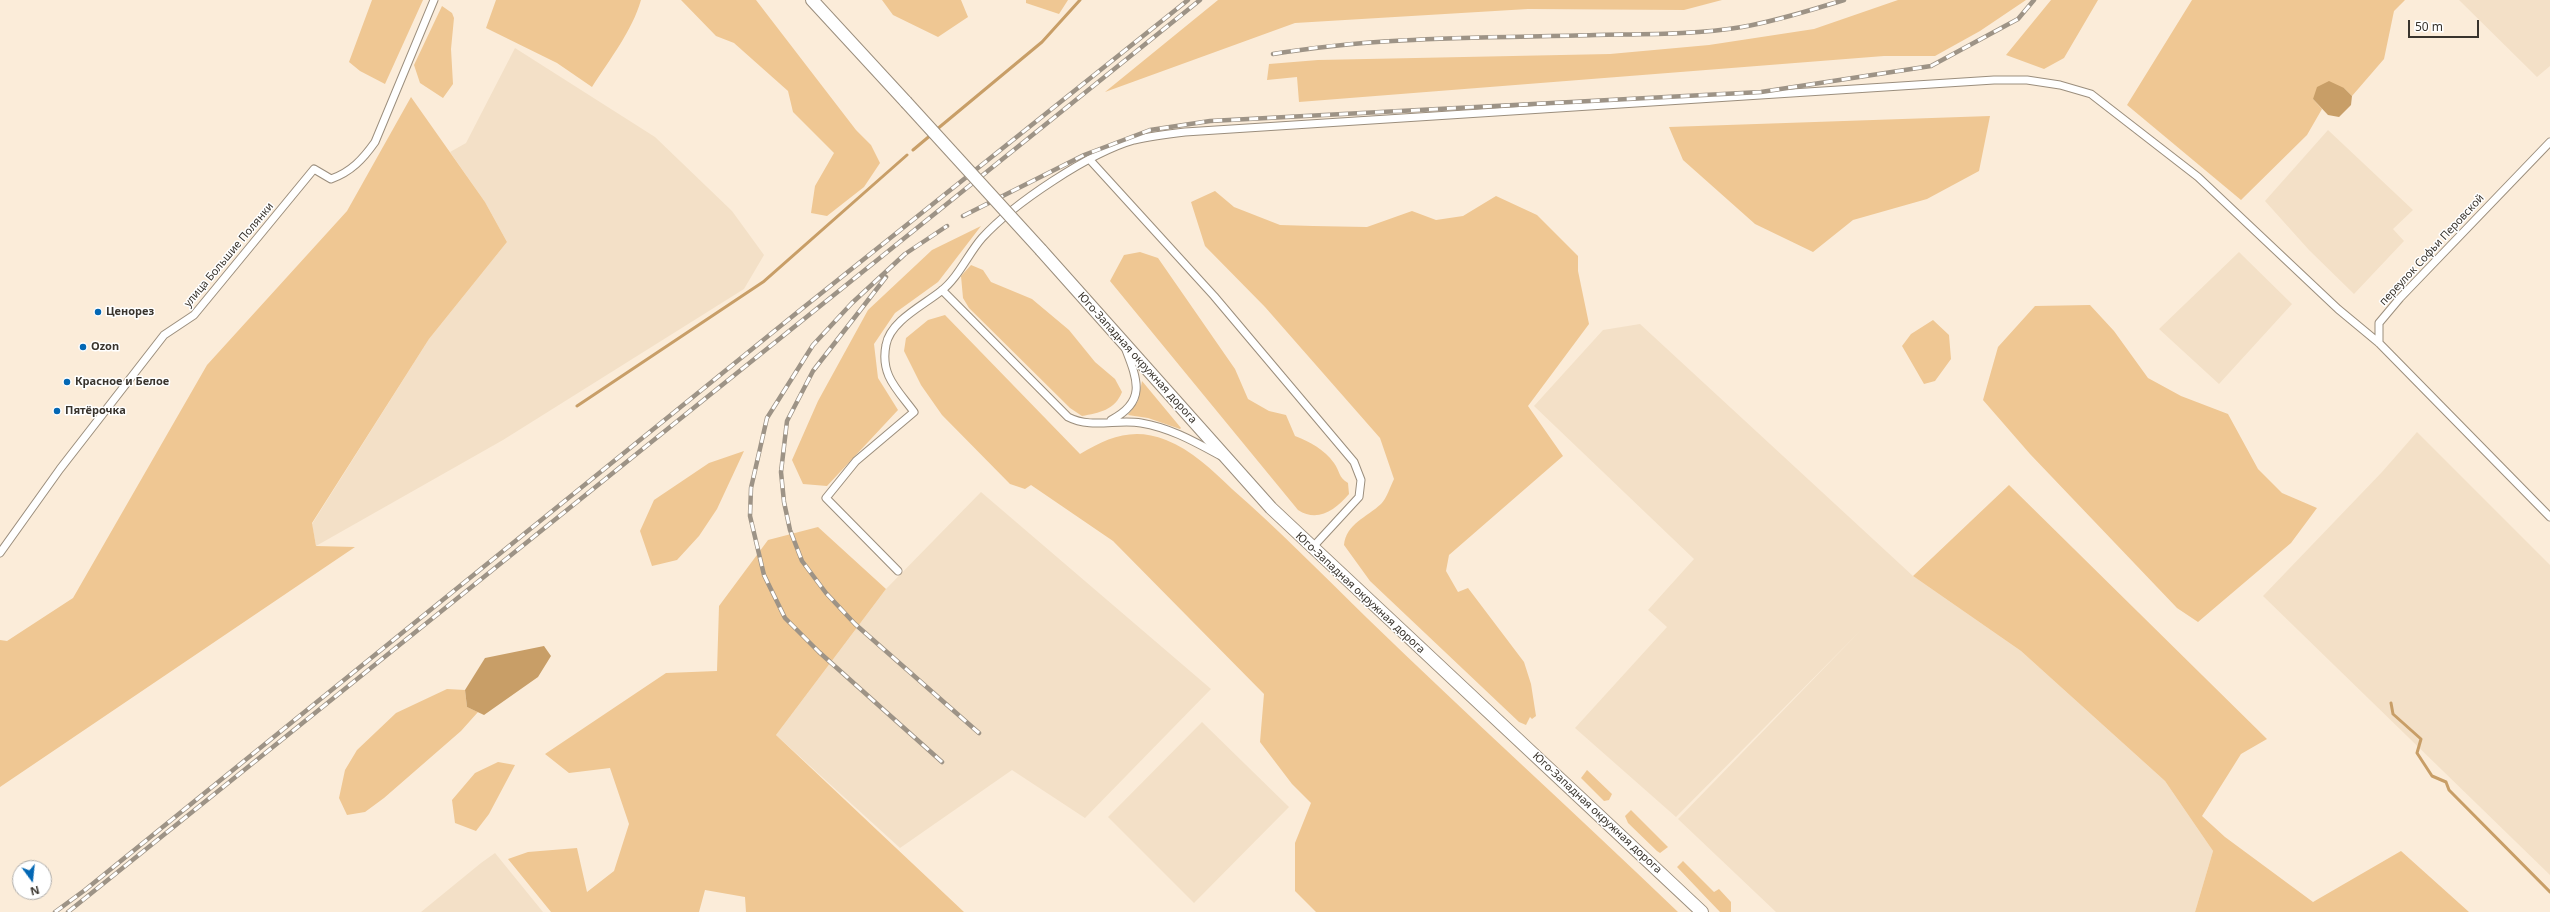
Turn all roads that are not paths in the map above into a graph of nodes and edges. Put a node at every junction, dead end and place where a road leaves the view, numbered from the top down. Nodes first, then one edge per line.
1 (434, 0) edge
2 (812, 0) edge
3 (2550, 142) edge
4 (1090, 160) junction
5 (942, 290) junction
6 (1124, 342) junction
7 (2379, 344) junction
8 (1109, 421) junction
9 (1228, 460) junction
10 (2550, 517) edge
11 (1312, 548) junction
12 (0, 553) edge
13 (898, 571) dead end
14 (1702, 912) edge

1 - 12 street, улица Большие Полянки
2 - 6 highway, Юго-Западная окружная дорога, bridge
3 - 7 street, переулок Софьи Перовской
4 - 5 street
4 - 7 street
4 - 11 street
5 - 8 street
5 - 13 street
6 - 8 street
6 - 9 highway, Юго-Западная окружная дорога
7 - 10 street
8 - 9 street
9 - 11 highway, Юго-Западная окружная дорога
11 - 14 highway, Юго-Западная окружная дорога

